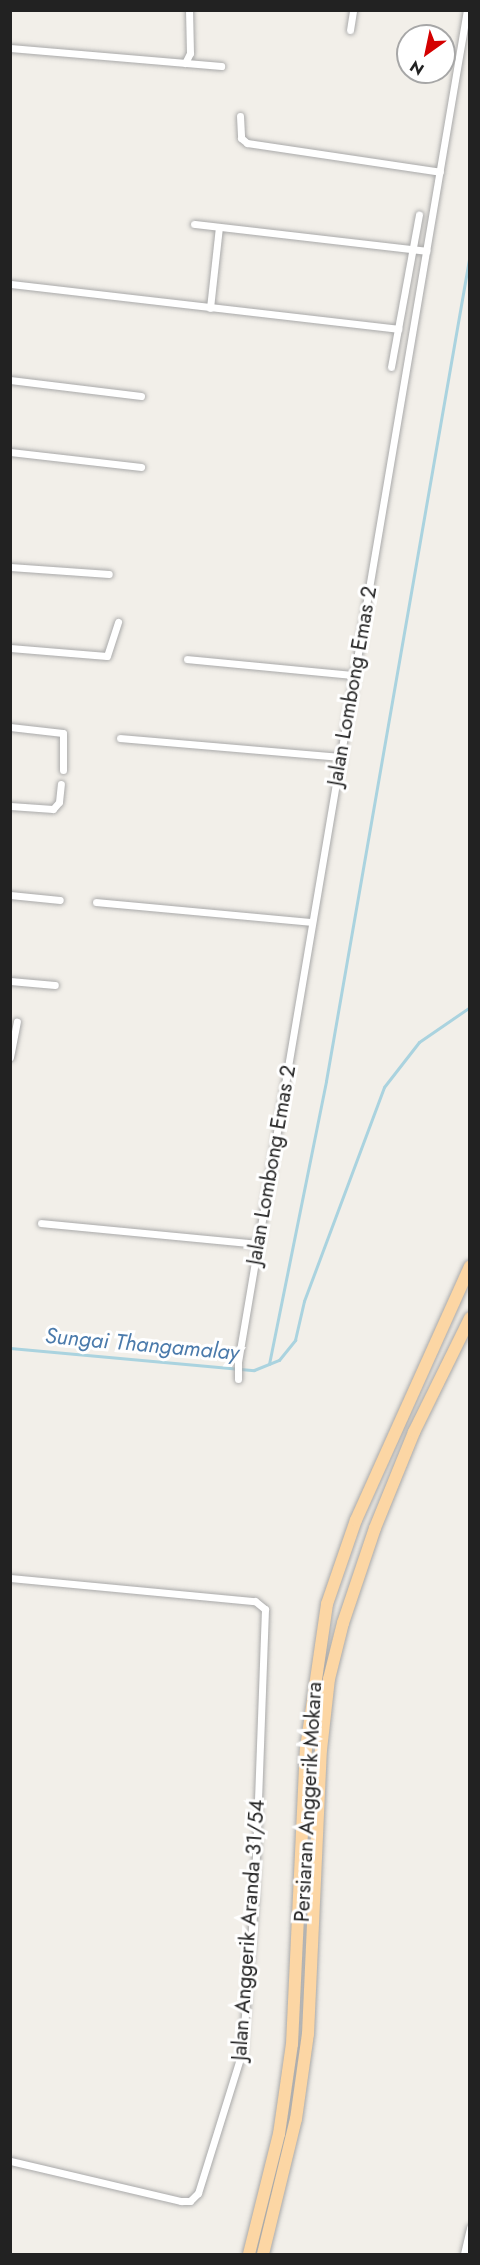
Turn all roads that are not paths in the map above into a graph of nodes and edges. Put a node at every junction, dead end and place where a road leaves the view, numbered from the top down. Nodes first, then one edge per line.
1 (189, 10) edge
2 (353, 10) edge
3 (467, 10) edge
4 (351, 30) dead end
5 (10, 48) edge
6 (185, 63) junction
7 (221, 66) dead end
8 (240, 116) dead end
9 (440, 172) junction
10 (419, 215) dead end
11 (194, 224) dead end
12 (219, 227) junction
13 (413, 249) junction
14 (426, 251) junction
15 (10, 284) edge
16 (210, 308) junction
17 (398, 329) junction
18 (391, 367) dead end
19 (10, 380) edge
20 (141, 396) dead end
21 (10, 452) edge
22 (141, 467) dead end
23 (10, 567) edge
24 (109, 574) dead end
25 (118, 622) dead end
26 (10, 648) edge
27 (187, 659) dead end
28 (354, 675) junction
29 (10, 727) edge
30 (120, 738) dead end
31 (340, 757) junction
32 (63, 770) dead end
33 (62, 784) dead end
34 (10, 806) edge
35 (10, 895) edge
36 (60, 900) dead end
37 (96, 902) dead end
38 (312, 922) junction
39 (10, 981) edge
40 (55, 985) dead end
41 (17, 1022) dead end
42 (10, 1057) edge
43 (41, 1223) dead end
44 (258, 1244) junction
45 (470, 1266) edge
46 (470, 1318) edge
47 (238, 1379) dead end
48 (10, 1578) edge
49 (10, 2161) edge
50 (470, 2228) edge
51 (249, 2254) edge
52 (263, 2254) edge
53 (464, 2254) edge

1 - 6 street
2 - 4 street
3 - 9 street, Jalan Lombong Emas 2
5 - 6 street
6 - 7 street
8 - 9 street
9 - 14 street, Jalan Lombong Emas 2
10 - 13 street
11 - 12 street
12 - 13 street
12 - 16 street
13 - 14 street
13 - 17 street
14 - 28 street, Jalan Lombong Emas 2
15 - 16 street
16 - 17 street
17 - 18 street
19 - 20 street
21 - 22 street
23 - 24 street
25 - 26 street
27 - 28 street
28 - 31 street, Jalan Lombong Emas 2
29 - 32 street
30 - 31 street
31 - 38 street, Jalan Lombong Emas 2
33 - 34 street
35 - 36 street
37 - 38 street
38 - 44 street, Jalan Lombong Emas 2
39 - 40 street
41 - 42 street
43 - 44 street
44 - 47 street, Jalan Lombong Emas 2
45 - 51 main road, Persiaran Anggerik Mokara
46 - 52 main road, Persiaran Anggerik Mokara
48 - 49 street, Jalan Anggerik Aranda 31/54
50 - 53 street

